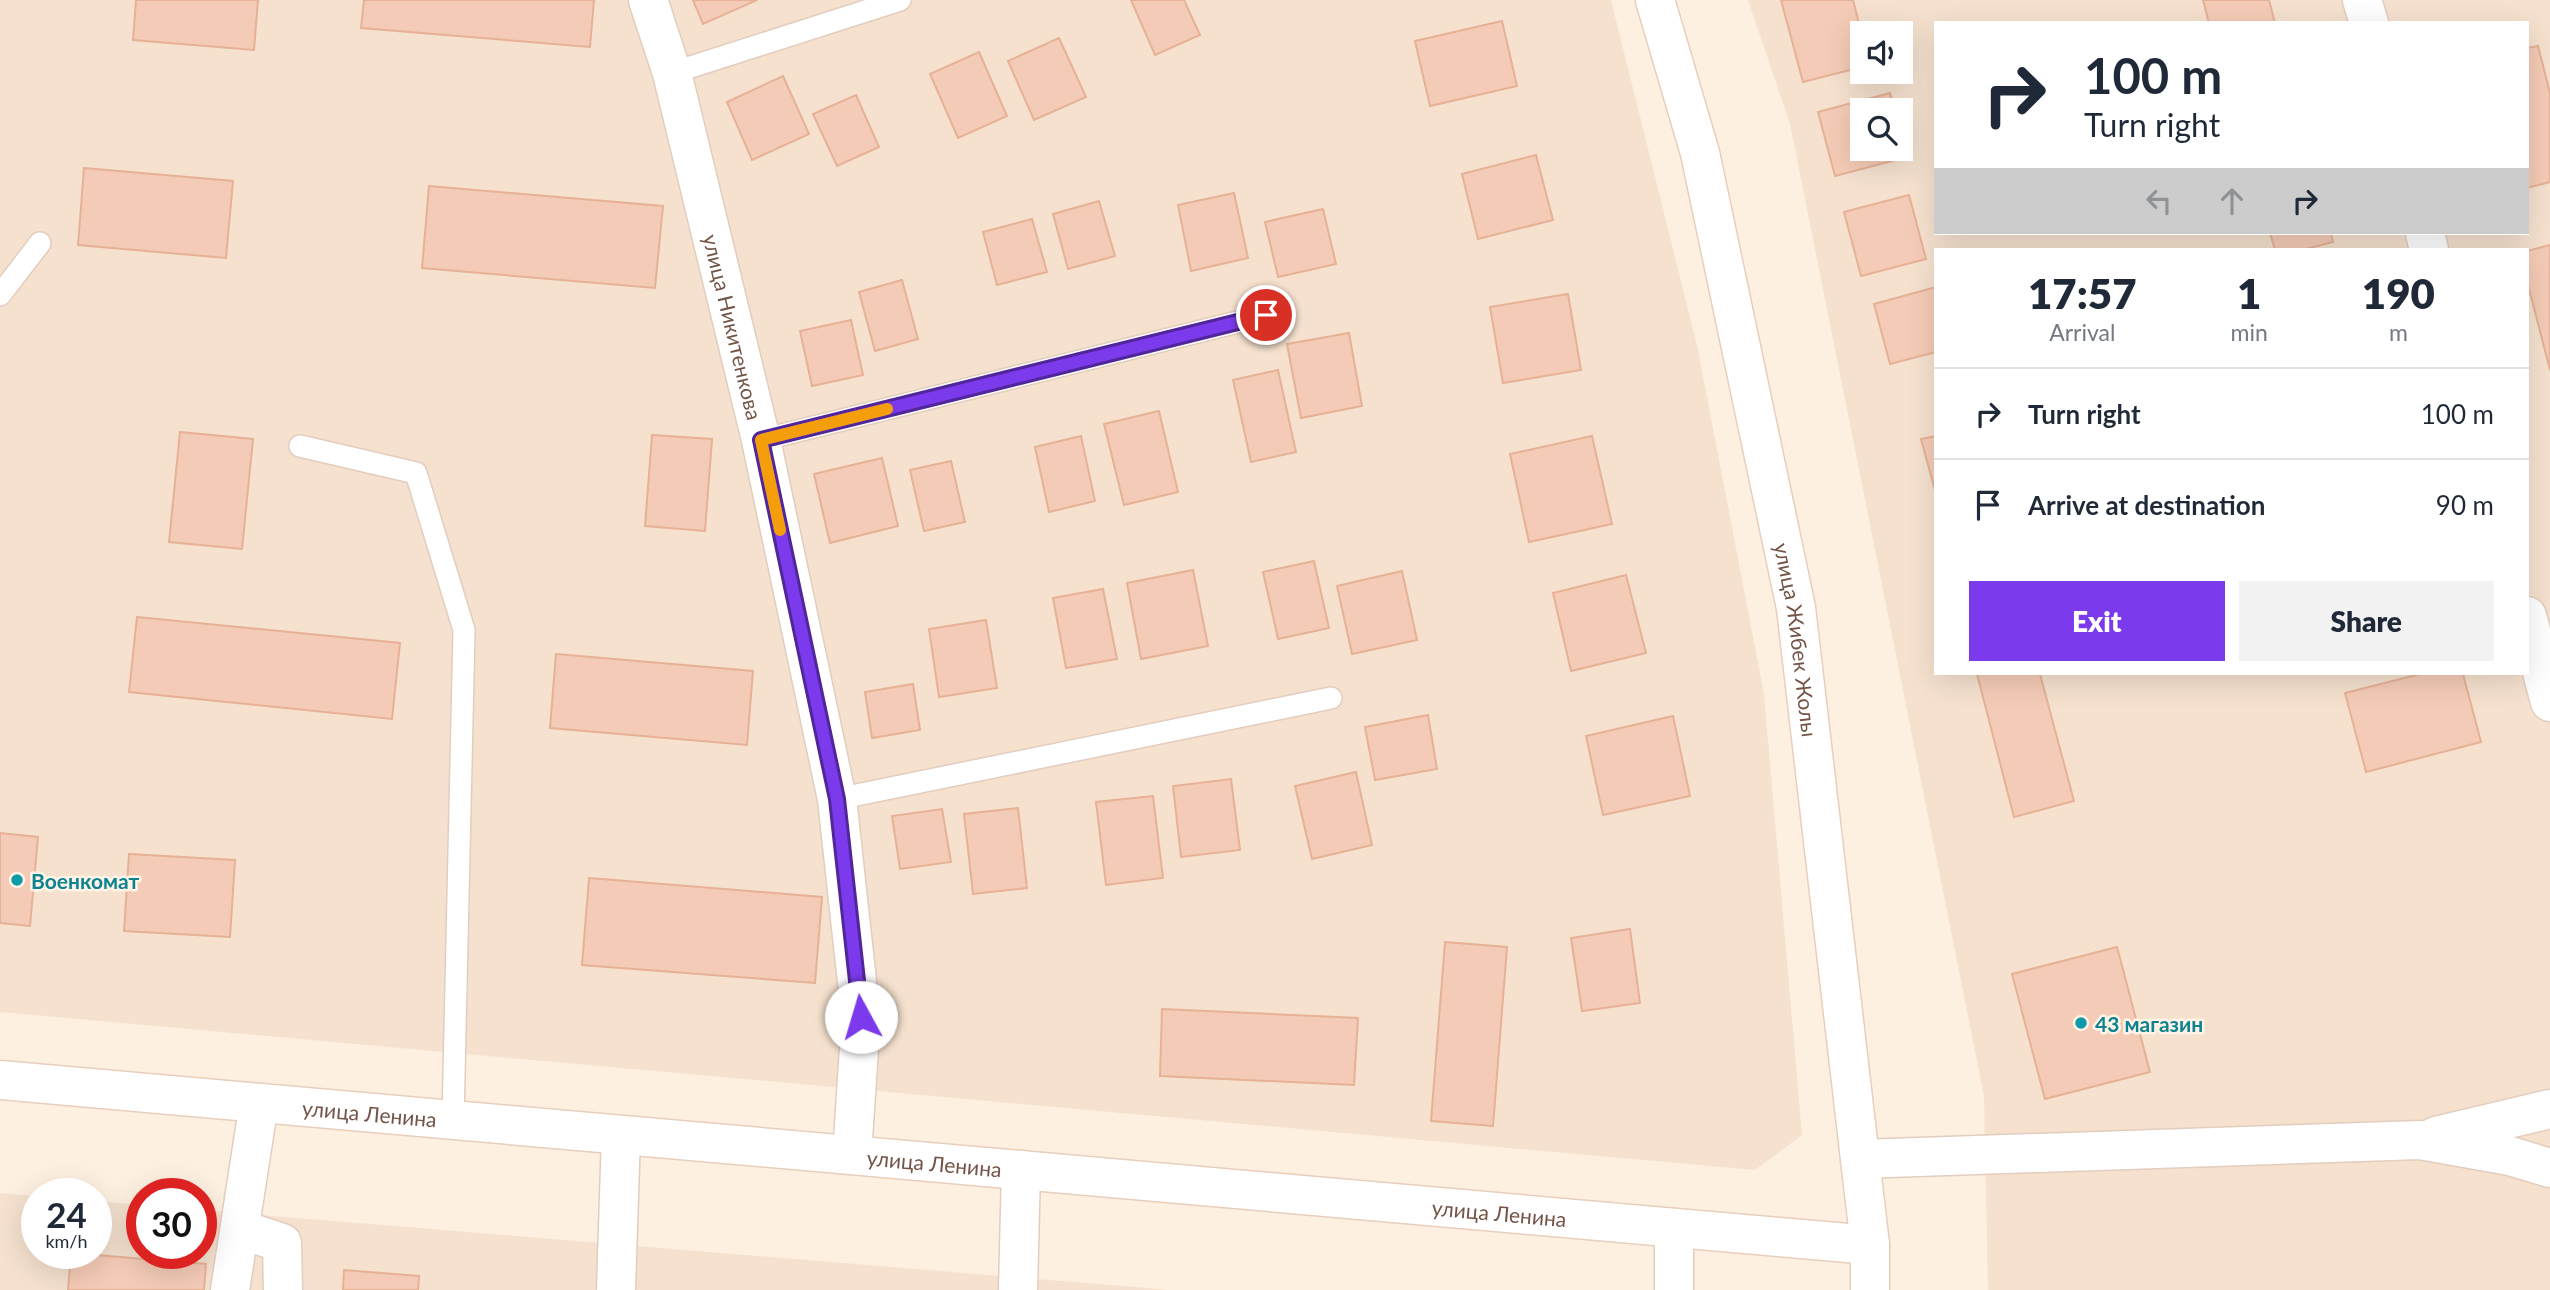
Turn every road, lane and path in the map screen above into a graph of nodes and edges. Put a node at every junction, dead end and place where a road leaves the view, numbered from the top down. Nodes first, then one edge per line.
1 (648, 0) edge
2 (900, 0) edge
3 (1655, 0) edge
4 (2362, 0) edge
5 (2368, 21) edge
6 (672, 73) junction
7 (40, 243) dead end
8 (0, 295) edge
9 (1266, 315) dead end
10 (761, 440) junction
11 (300, 446) dead end
12 (2529, 623) edge
13 (1331, 698) dead end
14 (2550, 702) edge
15 (837, 799) junction
16 (0, 1080) edge
17 (259, 1103) junction
18 (2550, 1109) edge
19 (453, 1120) junction
20 (621, 1135) junction
21 (2420, 1140) junction
22 (852, 1155) junction
23 (1860, 1159) junction
24 (2550, 1168) edge
25 (1021, 1170) junction
26 (1674, 1228) junction
27 (240, 1229) junction
28 (1870, 1245) junction
29 (230, 1290) edge
30 (283, 1290) edge
31 (616, 1290) edge
32 (1018, 1290) edge
33 (1674, 1290) edge
34 (1870, 1290) edge

1 - 6 street, улица Никитенкова
2 - 6 lane
3 - 23 street, улица Жибек Жолы
4 - 5 street
6 - 10 street, улица Никитенкова
7 - 8 lane
9 - 10 lane
10 - 15 street, улица Никитенкова
11 - 19 lane
12 - 14 street
13 - 15 lane
15 - 22 street, улица Никитенкова
16 - 17 street, улица Ленина
17 - 19 street, улица Ленина
17 - 27 street
18 - 21 street
19 - 20 street, улица Ленина
20 - 22 street, улица Ленина
20 - 31 street
21 - 23 street
21 - 24 street
22 - 25 street, улица Ленина
23 - 28 street, улица Жибек Жолы
25 - 26 street, улица Ленина
25 - 32 street
26 - 28 street, улица Ленина
26 - 33 street
27 - 29 street
27 - 30 street
28 - 34 street, улица Жибек Жолы

